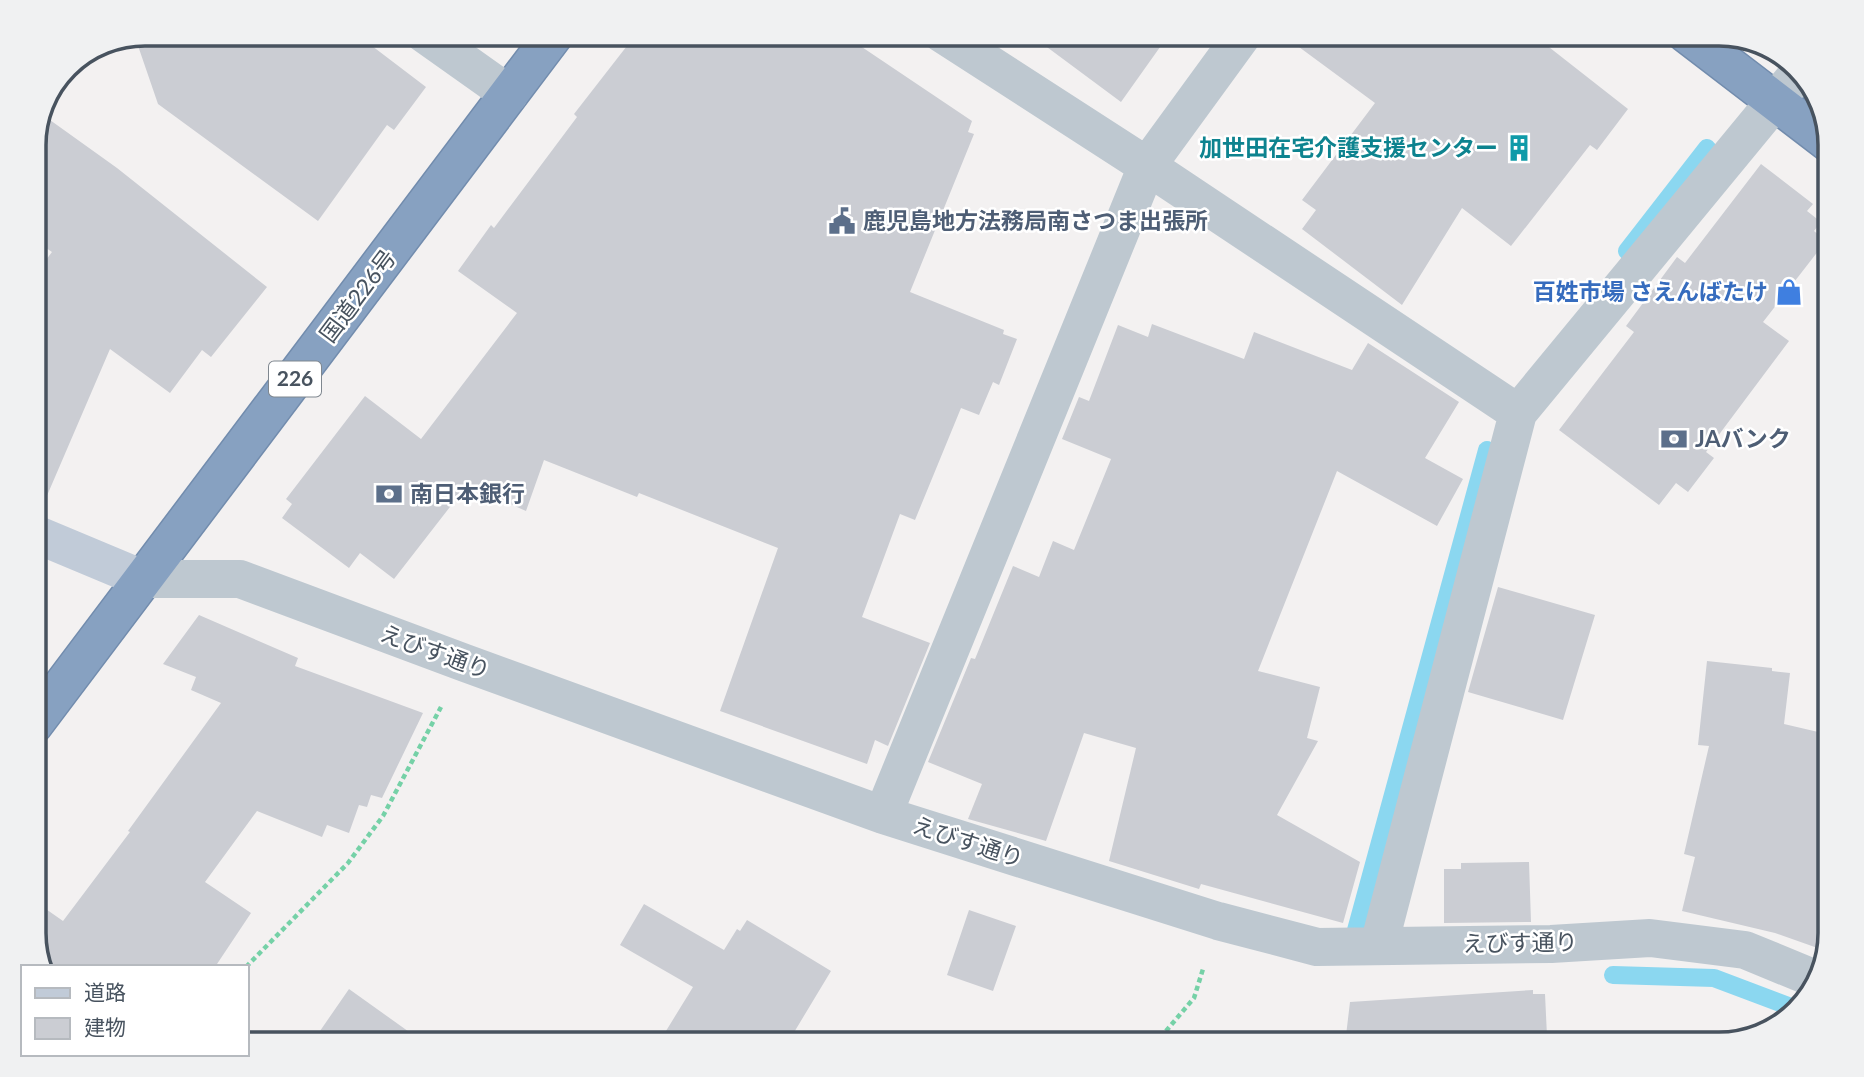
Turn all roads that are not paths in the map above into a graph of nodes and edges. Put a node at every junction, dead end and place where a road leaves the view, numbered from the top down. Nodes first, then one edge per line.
1 (441, 46) edge
2 (545, 46) edge
3 (961, 46) edge
4 (1235, 46) edge
5 (1703, 46) edge
6 (1793, 78) edge
7 (509, 94) junction
8 (1774, 100) junction
9 (1818, 134) edge
10 (1147, 166) junction
11 (1518, 413) junction
12 (46, 538) edge
13 (143, 579) junction
14 (46, 708) edge
15 (883, 816) junction
16 (1379, 945) junction
17 (1808, 976) edge

1 - 7 street
2 - 7 highway, 国道226号 / 226
3 - 10 street
4 - 10 street
5 - 8 highway
6 - 8 street
7 - 13 highway, 国道226号 / 226
8 - 9 highway
8 - 11 street
10 - 11 street
10 - 15 street
11 - 16 street
12 - 13 street
13 - 14 highway, 国道226号 / 226
13 - 15 street, えびす通り
15 - 16 street, えびす通り
16 - 17 street, えびす通り

